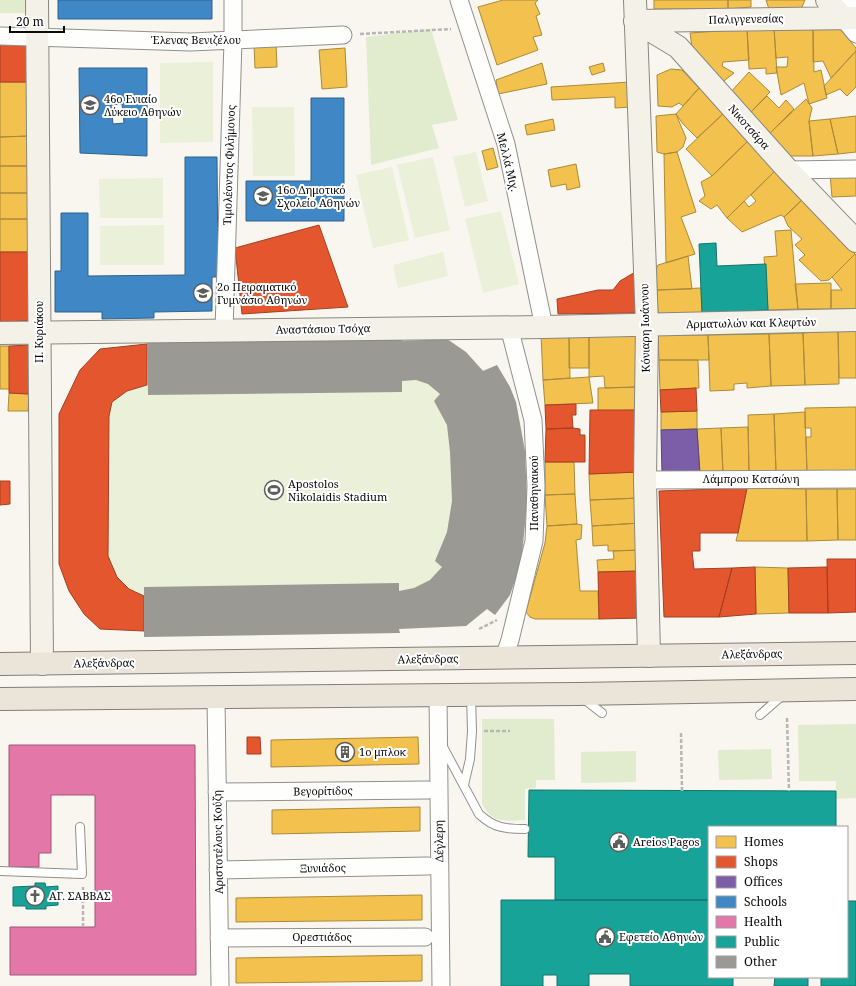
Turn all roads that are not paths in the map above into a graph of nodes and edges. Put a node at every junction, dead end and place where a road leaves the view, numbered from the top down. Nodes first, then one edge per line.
1 (37, 0) edge
2 (233, 0) edge
3 (459, 0) edge
4 (827, 0) edge
5 (635, 10) edge
6 (851, 18) edge
7 (343, 34) road end
8 (0, 36) edge
9 (37, 37) junction
10 (234, 41) junction
11 (856, 169) edge
12 (788, 170) junction
13 (856, 241) edge
14 (856, 320) edge
15 (647, 325) junction
16 (509, 327) junction
17 (544, 327) junction
18 (224, 330) junction
19 (39, 332) junction
20 (0, 333) edge
21 (856, 479) edge
22 (645, 480) junction
23 (856, 653) edge
24 (649, 656) junction
25 (504, 658) junction
26 (0, 664) edge
27 (42, 664) junction
28 (856, 689) edge
29 (789, 690) junction
30 (577, 694) junction
31 (438, 695) junction
32 (471, 695) junction
33 (216, 697) junction
34 (0, 699) edge
35 (602, 713) dead end
36 (760, 715) dead end
37 (438, 738) junction
38 (464, 785) junction
39 (428, 790) dead end
40 (218, 792) junction
41 (80, 827) dead end
42 (525, 829) dead end
43 (428, 866) dead end
44 (218, 870) junction
45 (0, 871) edge
46 (426, 937) dead end
47 (219, 938) junction
48 (220, 986) edge
49 (441, 986) edge

1 - 9 street, Π. Κυριάκου
2 - 10 street, Τιμoλέοντος Φιλήμονος
3 - 17 street, Μελλά Μιχ.
4 - 6 street
5 - 6 street, Παλιγγενεσίας
5 - 12 street, Νικοτσάρα
5 - 15 street, Κόνιαρη Ιωάννου
7 - 10 street, Έλενας Βενιζέλου
8 - 9 street, Έλενας Βενιζέλου
9 - 10 street, Έλενας Βενιζέλου
9 - 19 street, Π. Κυριάκου
10 - 18 street, Τιμoλέοντος Φιλήμονος
11 - 12 street
12 - 13 street, Νικοτσάρα
14 - 15 street, Αρματωλών και Κλεφτών
15 - 17 street, Αναστάσιου Τσόχα
15 - 22 street, Κόνιαρη Ιωάννου
16 - 17 street, Αναστάσιου Τσόχα
16 - 18 street, Αναστάσιου Τσόχα
16 - 25 street, Παναθηναικού
18 - 19 street, Αναστάσιου Τσόχα
19 - 20 street, Αναστάσιου Τσόχα
19 - 27 street, Π. Κυριάκου
21 - 22 street, Λάμπρου Κατσώνη
22 - 24 street, Κόνιαρη Ιωάννου
23 - 24 main road, Αλεξάνδρας
24 - 25 main road, Αλεξάνδρας
25 - 27 main road, Αλεξάνδρας
26 - 27 main road, Αλεξάνδρας
28 - 29 main road
29 - 30 main road
29 - 36 lane
30 - 32 main road
30 - 35 lane
31 - 32 main road
31 - 33 main road
31 - 37 street, Δέγλερη
32 - 38 lane
33 - 34 main road
33 - 40 street, Αριστοτέλους Κούζη
37 - 38 lane
37 - 49 street, Δέγλερη
38 - 42 lane
39 - 40 street, Βεγορίτιδος
40 - 44 street, Αριστοτέλους Κούζη
41 - 45 lane
43 - 44 street, Ξυνιάδος
44 - 47 street, Αριστοτέλους Κούζη
46 - 47 street, Ορεστιάδος
47 - 48 street, Αριστοτέλους Κούζη

